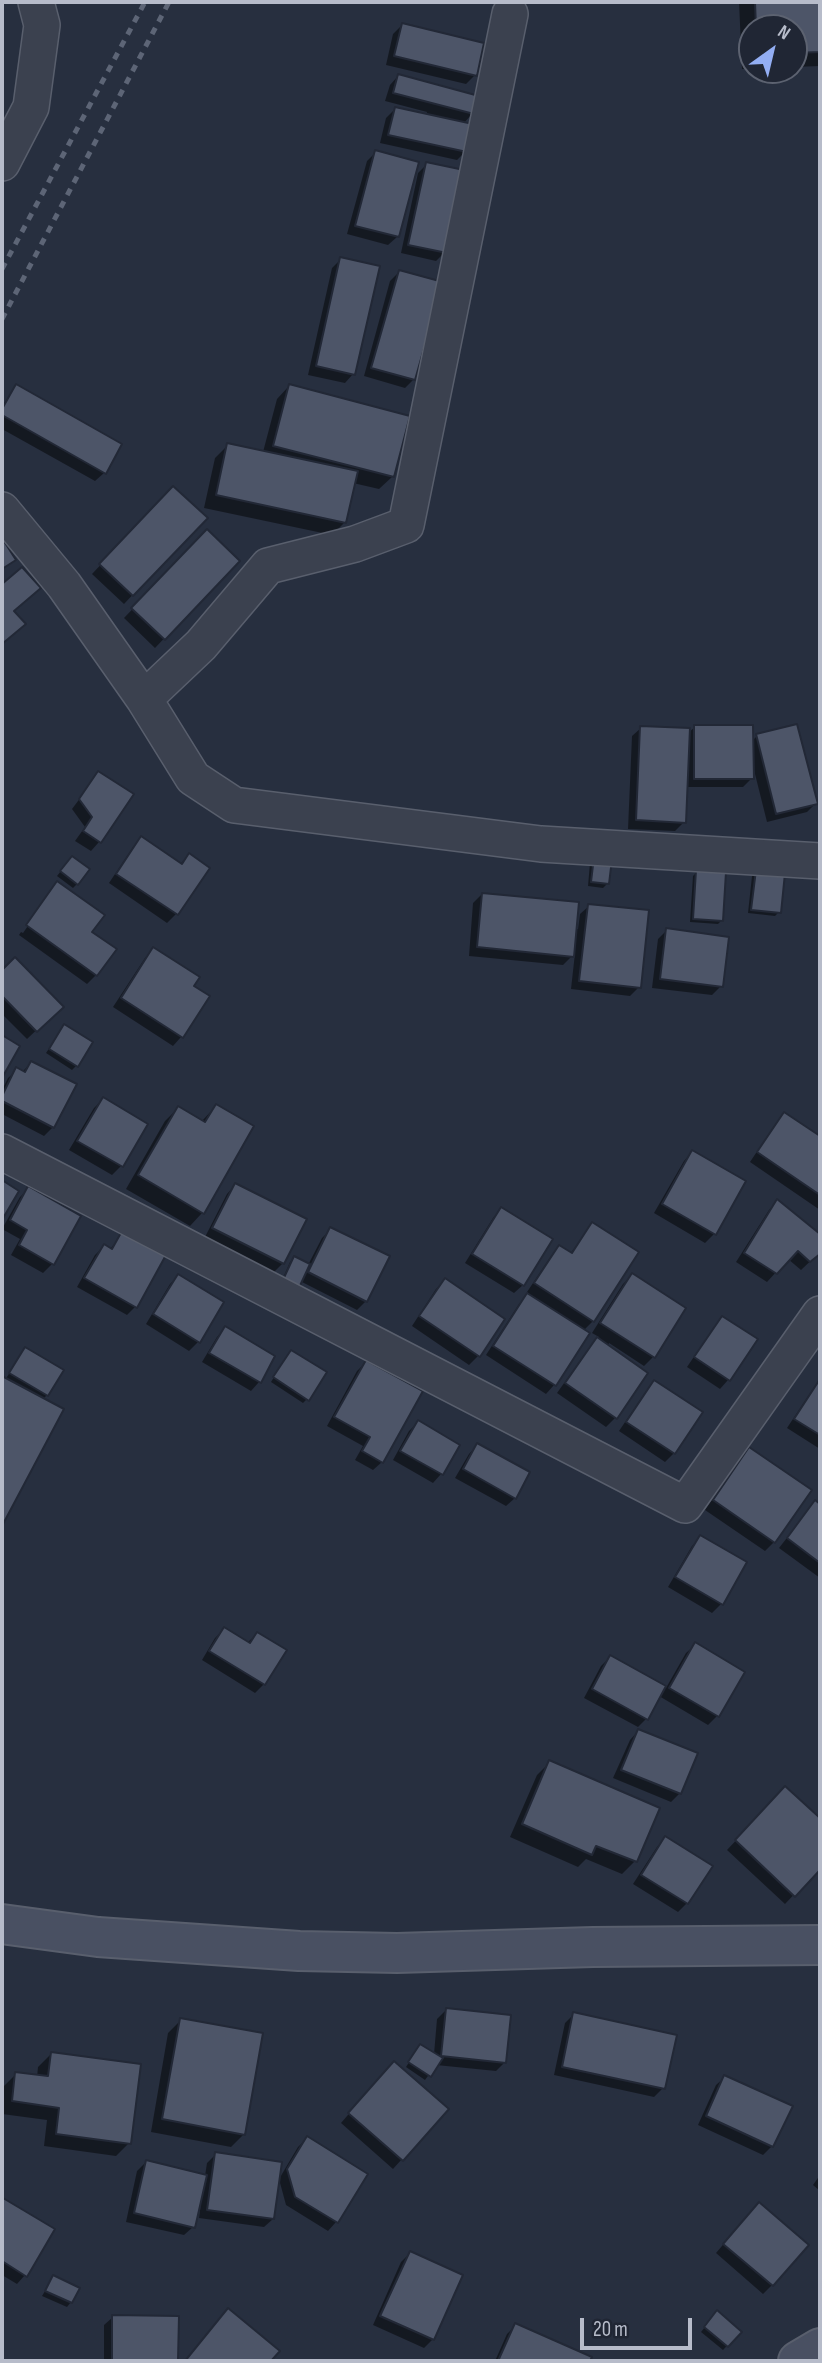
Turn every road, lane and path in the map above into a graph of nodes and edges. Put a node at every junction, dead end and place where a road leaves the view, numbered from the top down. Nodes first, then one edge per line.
1 (36, 2) edge
2 (510, 14) dead end
3 (2, 163) edge
4 (2, 510) edge
5 (144, 699) junction
6 (820, 862) edge
7 (2, 1152) edge
8 (820, 1314) edge
9 (2, 1924) edge
10 (820, 1945) edge
11 (820, 2348) edge
12 (799, 2361) edge

1 - 3 street
2 - 5 street
4 - 5 street
5 - 6 street
7 - 8 street
9 - 10 street
11 - 12 street

